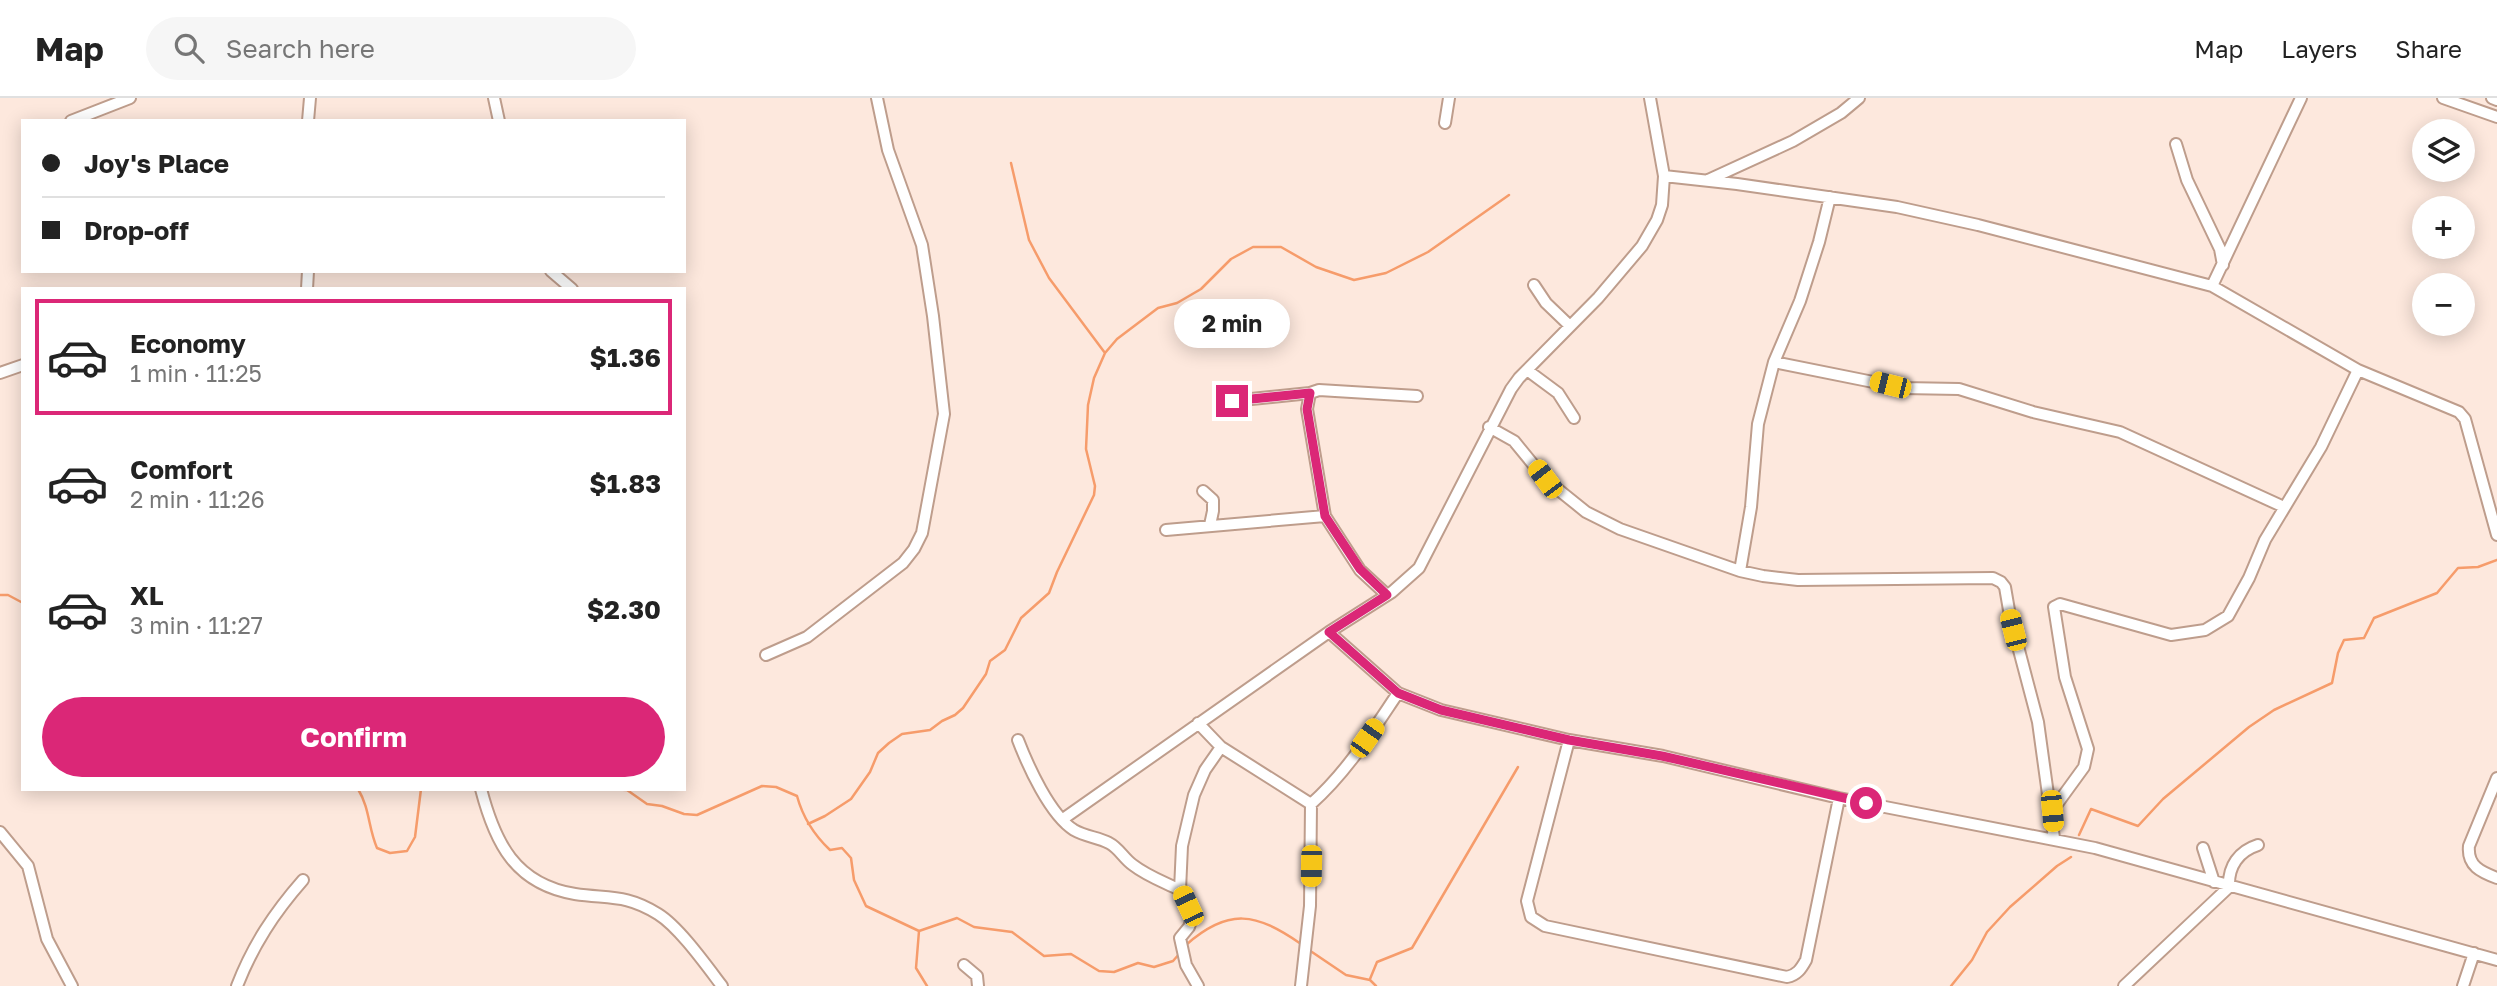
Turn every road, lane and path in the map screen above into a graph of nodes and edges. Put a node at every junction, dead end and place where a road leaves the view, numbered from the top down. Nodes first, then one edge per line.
1 (130, 98) edge
2 (310, 98) edge
3 (494, 98) edge
4 (877, 98) edge
5 (1449, 98) edge
6 (1650, 98) edge
7 (1859, 98) edge
8 (2301, 98) edge
9 (2443, 98) edge
10 (2491, 98) edge
11 (2497, 100) edge
12 (2497, 117) edge
13 (76, 119) edge
14 (308, 119) edge
15 (499, 119) edge
16 (1445, 123) dead end
17 (2176, 144) dead end
18 (1664, 176) junction
19 (1706, 180) junction
20 (1830, 197) junction
21 (2223, 265) junction
22 (553, 273) edge
23 (1534, 285) dead end
24 (2212, 286) junction
25 (570, 287) edge
26 (1570, 326) junction
27 (1774, 362) junction
28 (21, 366) edge
29 (1527, 370) junction
30 (2358, 370) junction
31 (0, 373) edge
32 (1310, 393) junction
33 (1417, 396) dead end
34 (1232, 401) dead end
35 (1574, 418) dead end
36 (1489, 427) junction
37 (1203, 491) dead end
38 (2284, 507) junction
39 (1325, 516) junction
40 (1210, 525) junction
41 (1166, 530) dead end
42 (2497, 535) edge
43 (1740, 571) junction
44 (1387, 595) junction
45 (1329, 632) junction
46 (766, 655) dead end
47 (1398, 693) junction
48 (1198, 723) junction
49 (1018, 740) dead end
50 (1569, 740) junction
51 (1221, 747) junction
52 (2497, 778) edge
53 (482, 791) edge
54 (1839, 798) junction
55 (1311, 804) junction
56 (2052, 811) junction
57 (1063, 819) junction
58 (0, 832) edge
59 (2054, 838) junction
60 (2258, 845) dead end
61 (2203, 848) dead end
62 (2497, 878) edge
63 (303, 880) dead end
64 (2214, 882) junction
65 (2229, 887) junction
66 (1180, 890) junction
67 (2474, 953) junction
68 (2497, 960) edge
69 (964, 965) dead end
70 (72, 986) edge
71 (237, 986) edge
72 (722, 986) edge
73 (978, 986) edge
74 (1198, 986) edge
75 (1301, 986) edge
76 (2124, 986) edge
77 (2463, 986) edge

1 - 13 street
2 - 14 street
3 - 15 street
4 - 46 street
5 - 16 street
6 - 18 street
7 - 19 street
8 - 21 street
9 - 12 street
10 - 11 street
17 - 21 street
18 - 19 street
18 - 26 street
19 - 20 street
20 - 24 street
20 - 27 street
21 - 24 street
22 - 25 street
23 - 26 street
24 - 30 street
26 - 29 street
27 - 38 street
27 - 43 street
28 - 31 street
29 - 35 street
29 - 36 street
30 - 38 street
30 - 42 street
32 - 33 street
32 - 34 street
32 - 39 street
36 - 43 street
36 - 44 street
37 - 40 street
38 - 56 street
39 - 40 street
39 - 44 street
40 - 41 street
43 - 56 street
44 - 45 street
45 - 47 street
45 - 48 street
47 - 50 street
47 - 55 street
48 - 51 street
48 - 57 street
49 - 57 street
50 - 54 street
50 - 54 street
51 - 55 street
51 - 66 street
52 - 62 street
53 - 72 street
54 - 59 street
55 - 75 street
56 - 59 street
57 - 66 street
58 - 70 street
59 - 64 street
60 - 65 street
61 - 64 street
63 - 71 street
64 - 65 street
65 - 67 street
65 - 76 street
66 - 74 street
67 - 68 street
67 - 77 street
69 - 73 street

